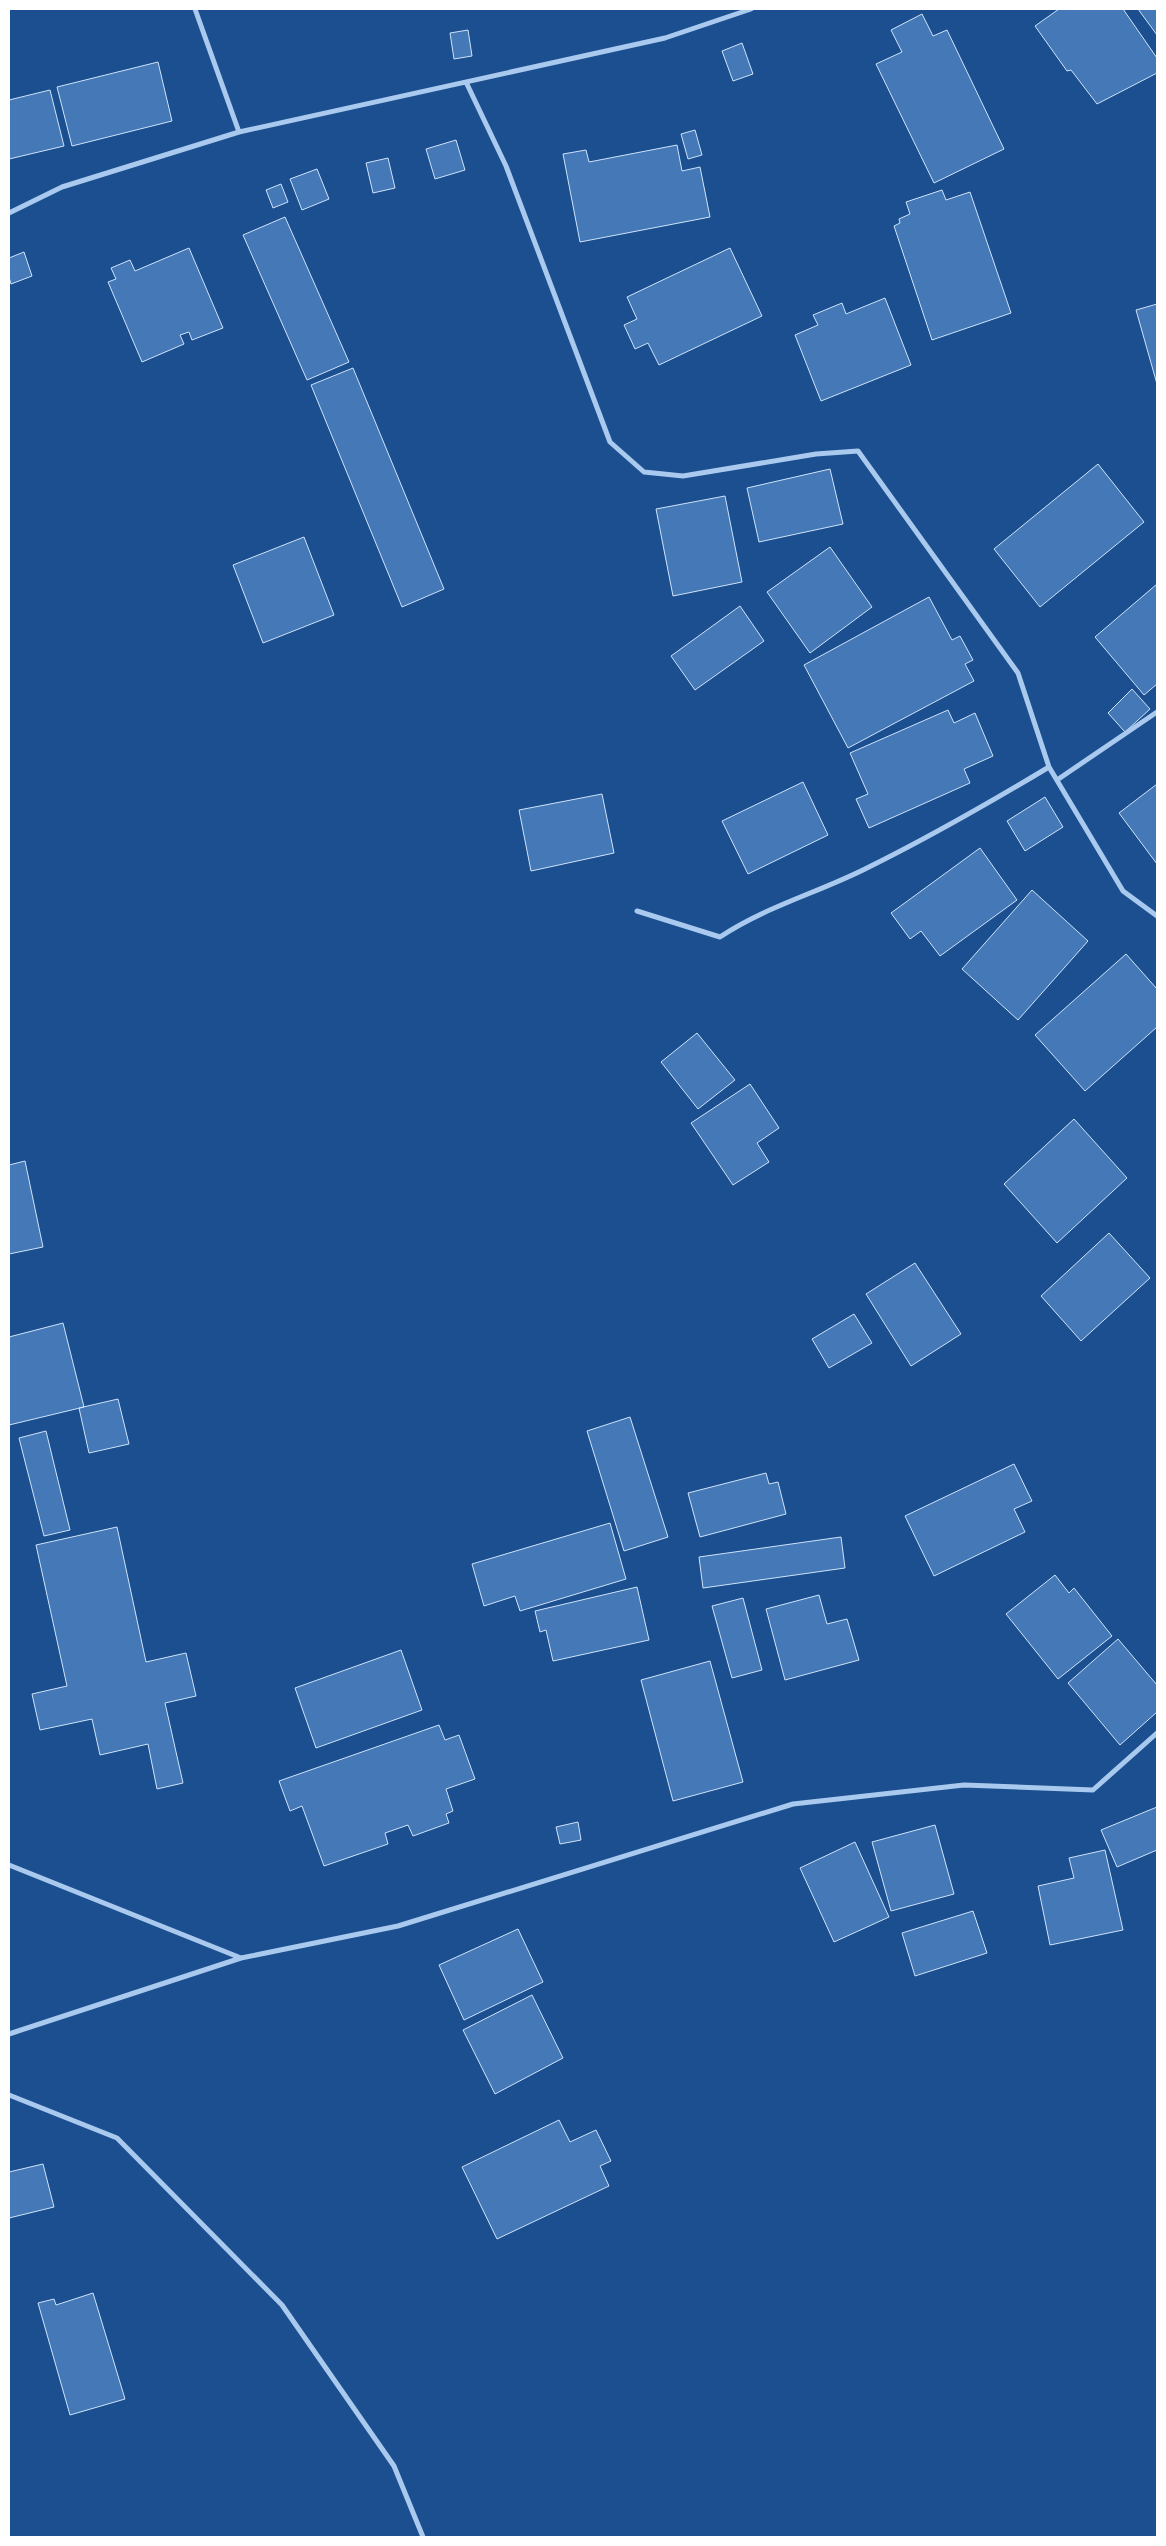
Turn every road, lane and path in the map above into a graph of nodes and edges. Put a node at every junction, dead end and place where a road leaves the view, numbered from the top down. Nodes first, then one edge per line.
1 (196, 9) edge
2 (751, 9) edge
3 (466, 82) junction
4 (239, 132) junction
5 (9, 213) edge
6 (1157, 712) edge
7 (1049, 767) junction
8 (1057, 780) junction
9 (637, 911) dead end
10 (1157, 916) edge
11 (1157, 1733) edge
12 (9, 1864) edge
13 (241, 1958) junction
14 (9, 2034) edge
15 (9, 2095) edge
16 (423, 2537) edge

1 - 4 street
2 - 3 street
3 - 4 street
3 - 7 street
4 - 5 street
6 - 8 street
7 - 8 street
7 - 9 street
8 - 10 street
11 - 13 street
12 - 13 street
13 - 14 street
15 - 16 street

